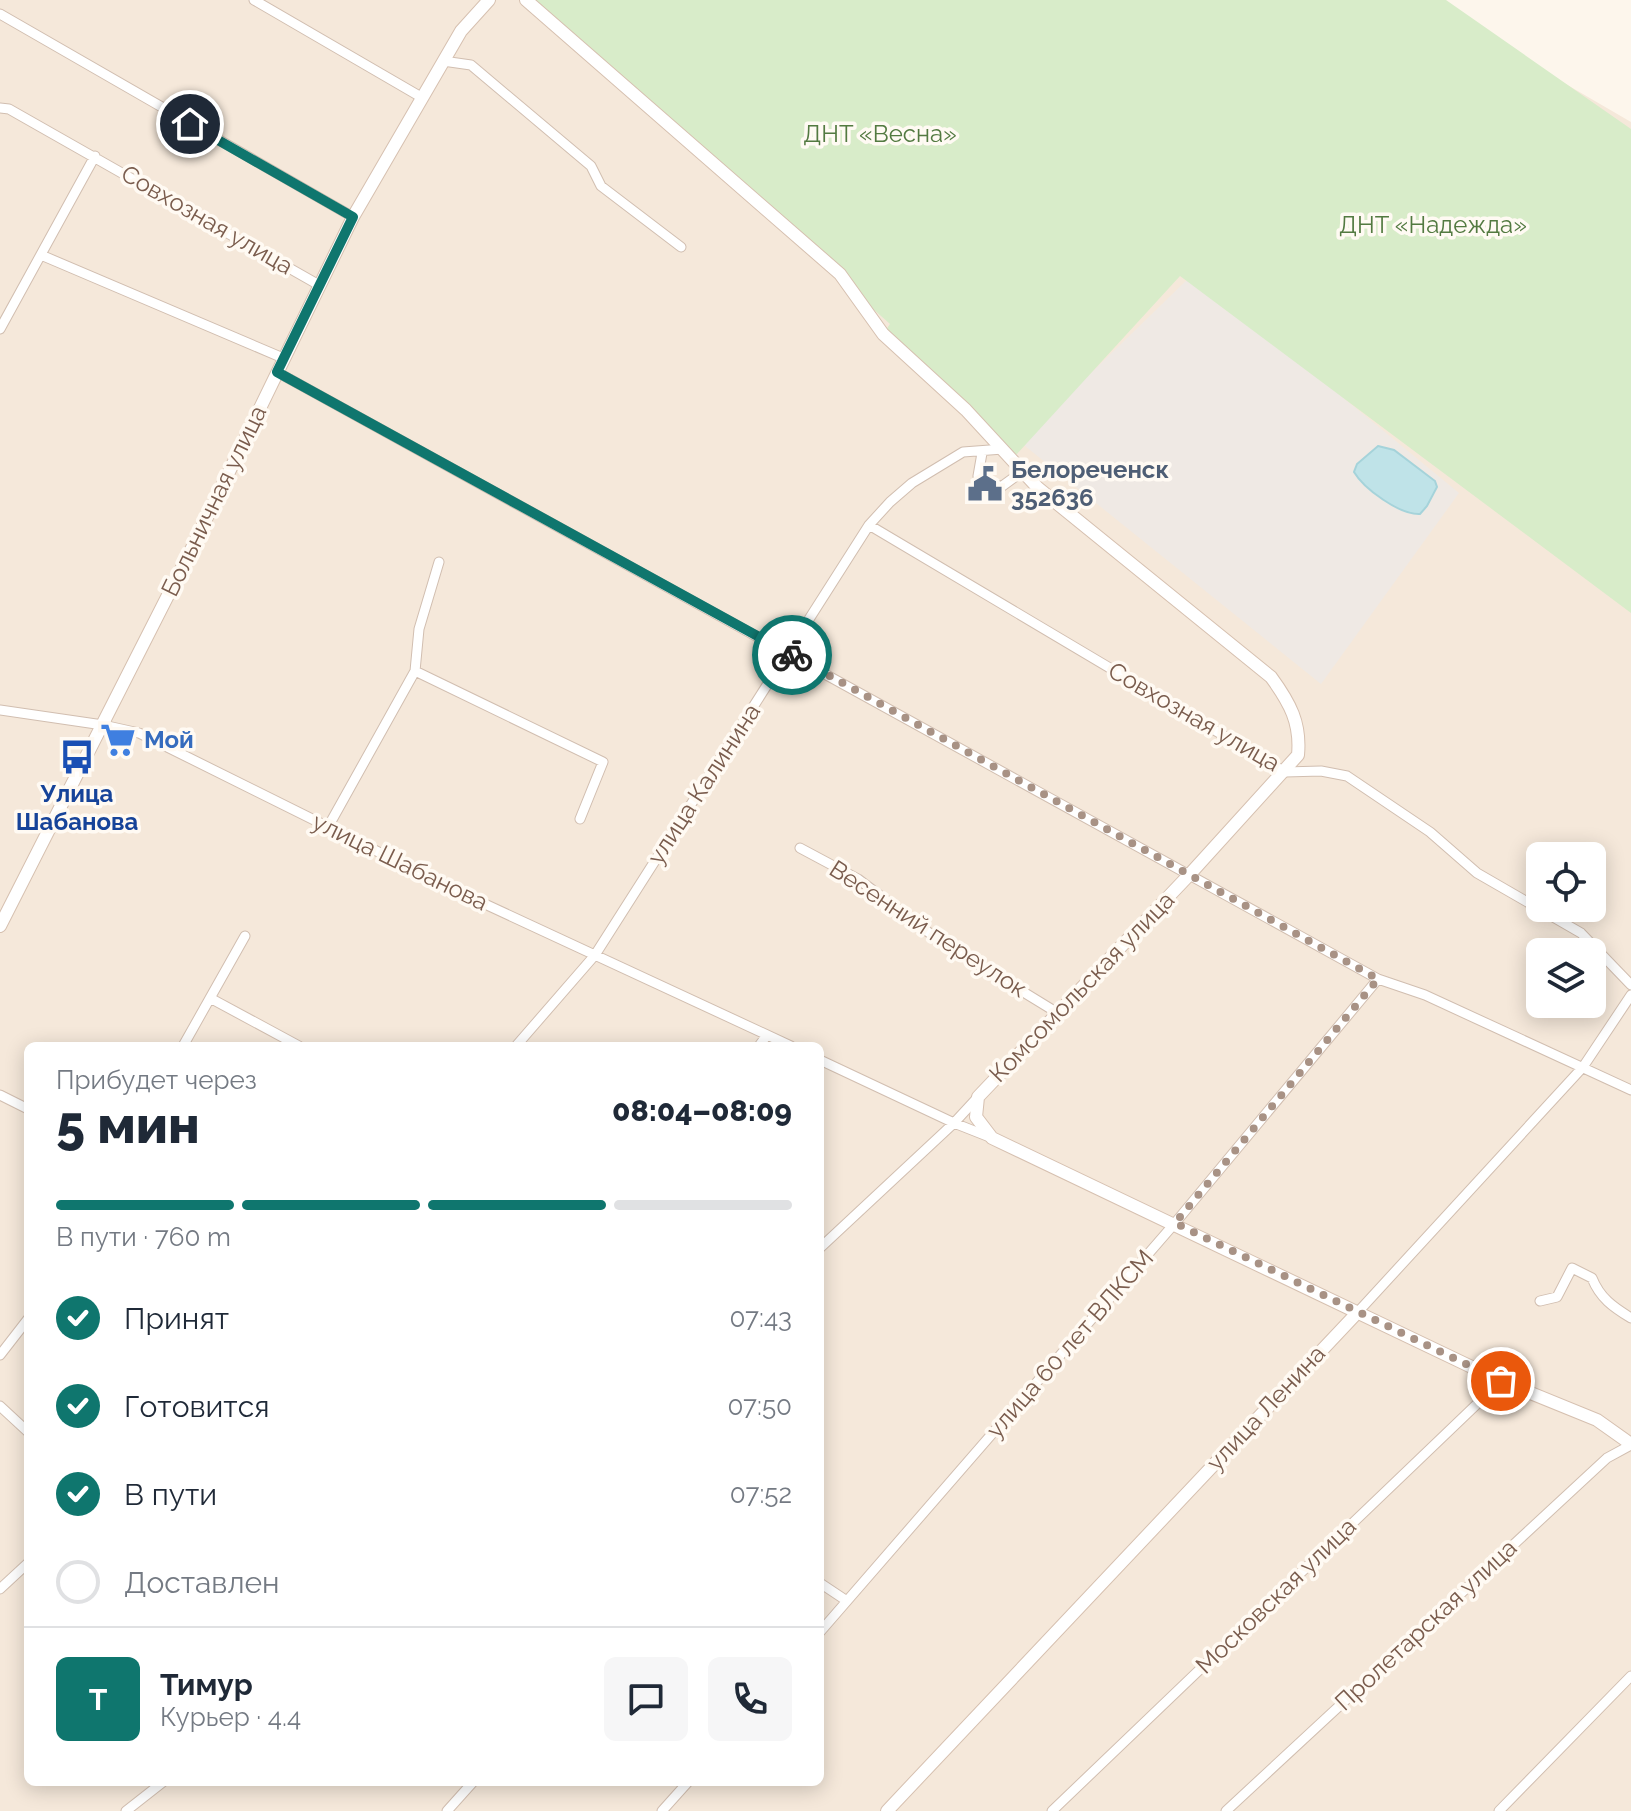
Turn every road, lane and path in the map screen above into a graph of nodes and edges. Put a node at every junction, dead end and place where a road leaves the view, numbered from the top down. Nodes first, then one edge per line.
1 (254, 0) edge
2 (489, 0) edge
3 (526, 0) edge
4 (0, 14) edge
5 (443, 61) junction
6 (421, 97) junction
7 (0, 108) edge
8 (95, 156) junction
9 (353, 217) junction
10 (681, 247) dead end
11 (41, 255) junction
12 (319, 285) junction
13 (0, 329) edge
14 (283, 358) junction
15 (277, 372) junction
16 (1003, 449) junction
17 (982, 453) junction
18 (1023, 471) junction
19 (869, 525) junction
20 (439, 562) dead end
21 (788, 652) junction
22 (415, 671) junction
23 (0, 710) edge
24 (103, 725) junction
25 (1285, 772) junction
26 (580, 819) dead end
27 (328, 827) junction
28 (800, 848) dead end
29 (1190, 874) junction
30 (0, 926) edge
31 (245, 936) dead end
32 (595, 955) junction
33 (1378, 979) junction
34 (1631, 985) edge
35 (1631, 995) edge
36 (210, 998) junction
37 (1056, 1012) junction
38 (767, 1035) junction
39 (185, 1042) edge
40 (292, 1042) edge
41 (519, 1042) edge
42 (762, 1042) edge
43 (782, 1042) edge
44 (824, 1062) edge
45 (1583, 1067) junction
46 (1631, 1090) edge
47 (0, 1095) edge
48 (978, 1097) junction
49 (24, 1107) edge
50 (954, 1123) junction
51 (992, 1138) junction
52 (1175, 1223) junction
53 (824, 1244) edge
54 (1540, 1301) dead end
55 (1357, 1313) junction
56 (1631, 1318) edge
57 (24, 1324) edge
58 (0, 1355) edge
59 (1501, 1381) junction
60 (0, 1406) edge
61 (1631, 1427) edge
62 (24, 1428) edge
63 (1611, 1429) junction
64 (1631, 1445) edge
65 (24, 1567) edge
66 (824, 1586) edge
67 (0, 1589) edge
68 (847, 1601) junction
69 (824, 1627) edge
70 (1631, 1676) edge
71 (158, 1786) edge
72 (469, 1786) edge
73 (684, 1786) edge
74 (126, 1811) edge
75 (447, 1811) edge
76 (662, 1811) edge
77 (887, 1811) edge
78 (1052, 1811) edge
79 (1226, 1811) edge
80 (1499, 1811) edge

1 - 6 street
2 - 5 street, Больничная улица
3 - 16 street
4 - 9 street
5 - 6 street, Больничная улица
5 - 10 street
6 - 9 street, Больничная улица
7 - 8 street, Совхозная улица
8 - 11 street
8 - 12 street, Совхозная улица
9 - 12 street, Больничная улица
11 - 13 street
11 - 14 street
12 - 14 street, Больничная улица
14 - 15 street, Больничная улица
15 - 21 street
15 - 24 street, Больничная улица
16 - 17 street, улица Калинина
16 - 18 street
17 - 18 street
17 - 19 street, улица Калинина
18 - 25 street
19 - 21 street, улица Калинина
19 - 25 street, Совхозная улица
20 - 22 street
21 - 29 street
21 - 32 street, улица Калинина
22 - 26 street
22 - 27 street
23 - 24 street, улица Шабанова
24 - 27 street, улица Шабанова
24 - 30 street, Больничная улица
25 - 29 street, Комсомольская улица
25 - 34 street, Совхозная улица
27 - 32 street, улица Шабанова
28 - 37 street, Весенний переулок
29 - 33 street
29 - 37 street, Комсомольская улица
31 - 36 street
32 - 38 street, улица Шабанова
32 - 41 street, улица Калинина
33 - 45 street
33 - 52 street, улица 60 лет ВЛКСМ
35 - 45 street, улица Ленина
36 - 39 street
36 - 40 street
37 - 48 street, Комсомольская улица
38 - 42 street
38 - 43 street, улица Шабанова
44 - 50 street
45 - 46 street
45 - 55 street, улица Ленина
47 - 49 street
48 - 50 street, Комсомольская улица
48 - 51 street, Комсомольская улица
50 - 51 street
50 - 53 street, Комсомольская улица
51 - 52 street
52 - 55 street
52 - 68 street, улица 60 лет ВЛКСМ
54 - 56 street
55 - 59 street
55 - 77 street, улица Ленина
57 - 58 street
59 - 63 street
59 - 78 street, Московская улица
60 - 62 street
61 - 63 street
63 - 64 street
64 - 79 street, Пролетарская улица
65 - 67 street
66 - 68 street
68 - 69 street, улица 60 лет ВЛКСМ
70 - 80 street
71 - 74 street
72 - 75 street
73 - 76 street

